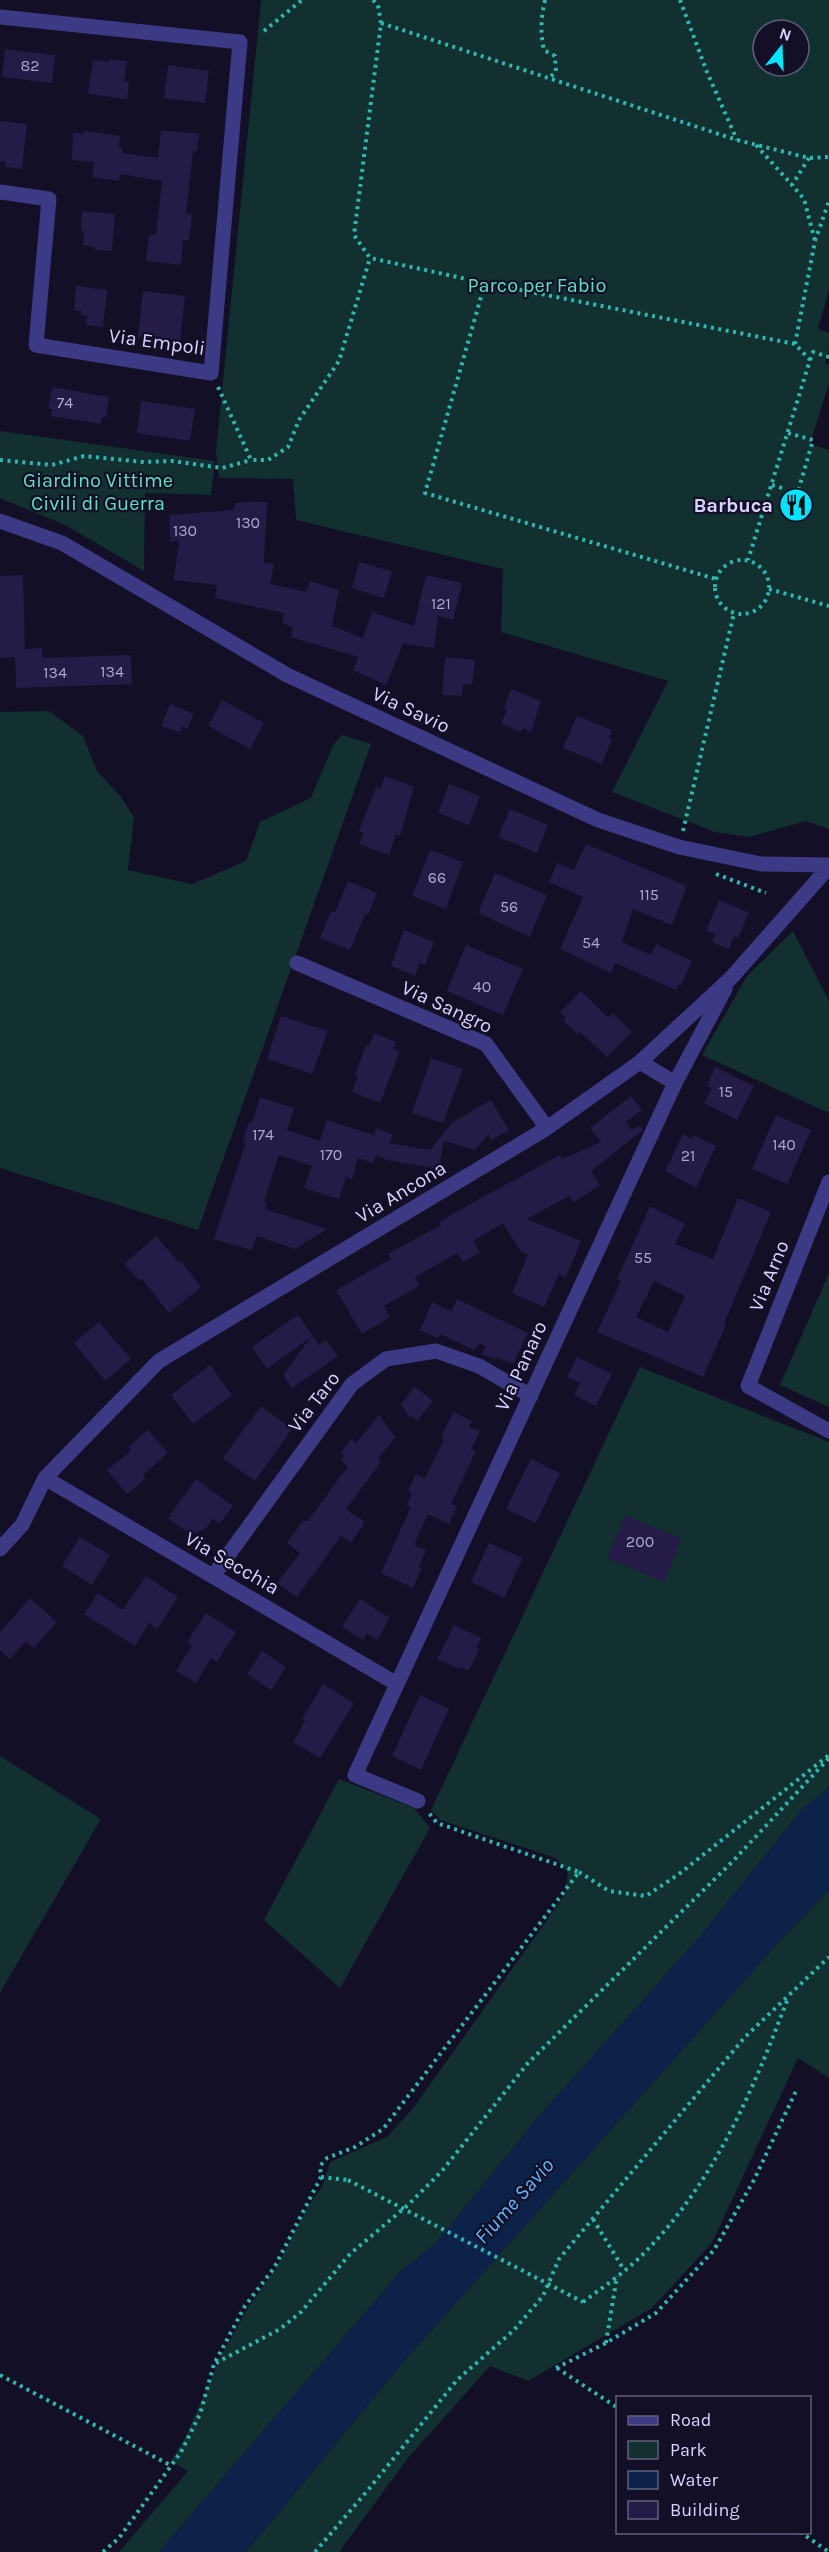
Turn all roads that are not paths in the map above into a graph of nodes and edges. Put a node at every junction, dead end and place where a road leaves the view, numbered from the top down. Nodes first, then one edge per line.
1 (0, 17) edge
2 (0, 192) edge
3 (0, 521) edge
4 (829, 866) edge
5 (297, 963) dead end
6 (731, 978) junction
7 (640, 1062) junction
8 (675, 1083) junction
9 (547, 1128) junction
10 (829, 1182) edge
11 (531, 1396) junction
12 (829, 1431) edge
13 (45, 1478) junction
14 (0, 1549) edge
15 (213, 1576) junction
16 (397, 1684) junction
17 (418, 1801) road end

1 - 2 street, Via Empoli
3 - 4 street, Via Savio
4 - 6 street, Via Ancona
5 - 9 street, Via Sangro
6 - 7 street, Via Ancona
6 - 8 street, Via Panaro
7 - 8 street
7 - 9 street, Via Ancona
8 - 11 street, Via Panaro
9 - 13 street, Via Ancona
10 - 12 street, Via Arno
11 - 15 street, Via Taro
11 - 16 street, Via Panaro
13 - 14 street, Via Ancona
13 - 15 street, Via Secchia
15 - 16 street, Via Secchia
16 - 17 street, Via Panaro

